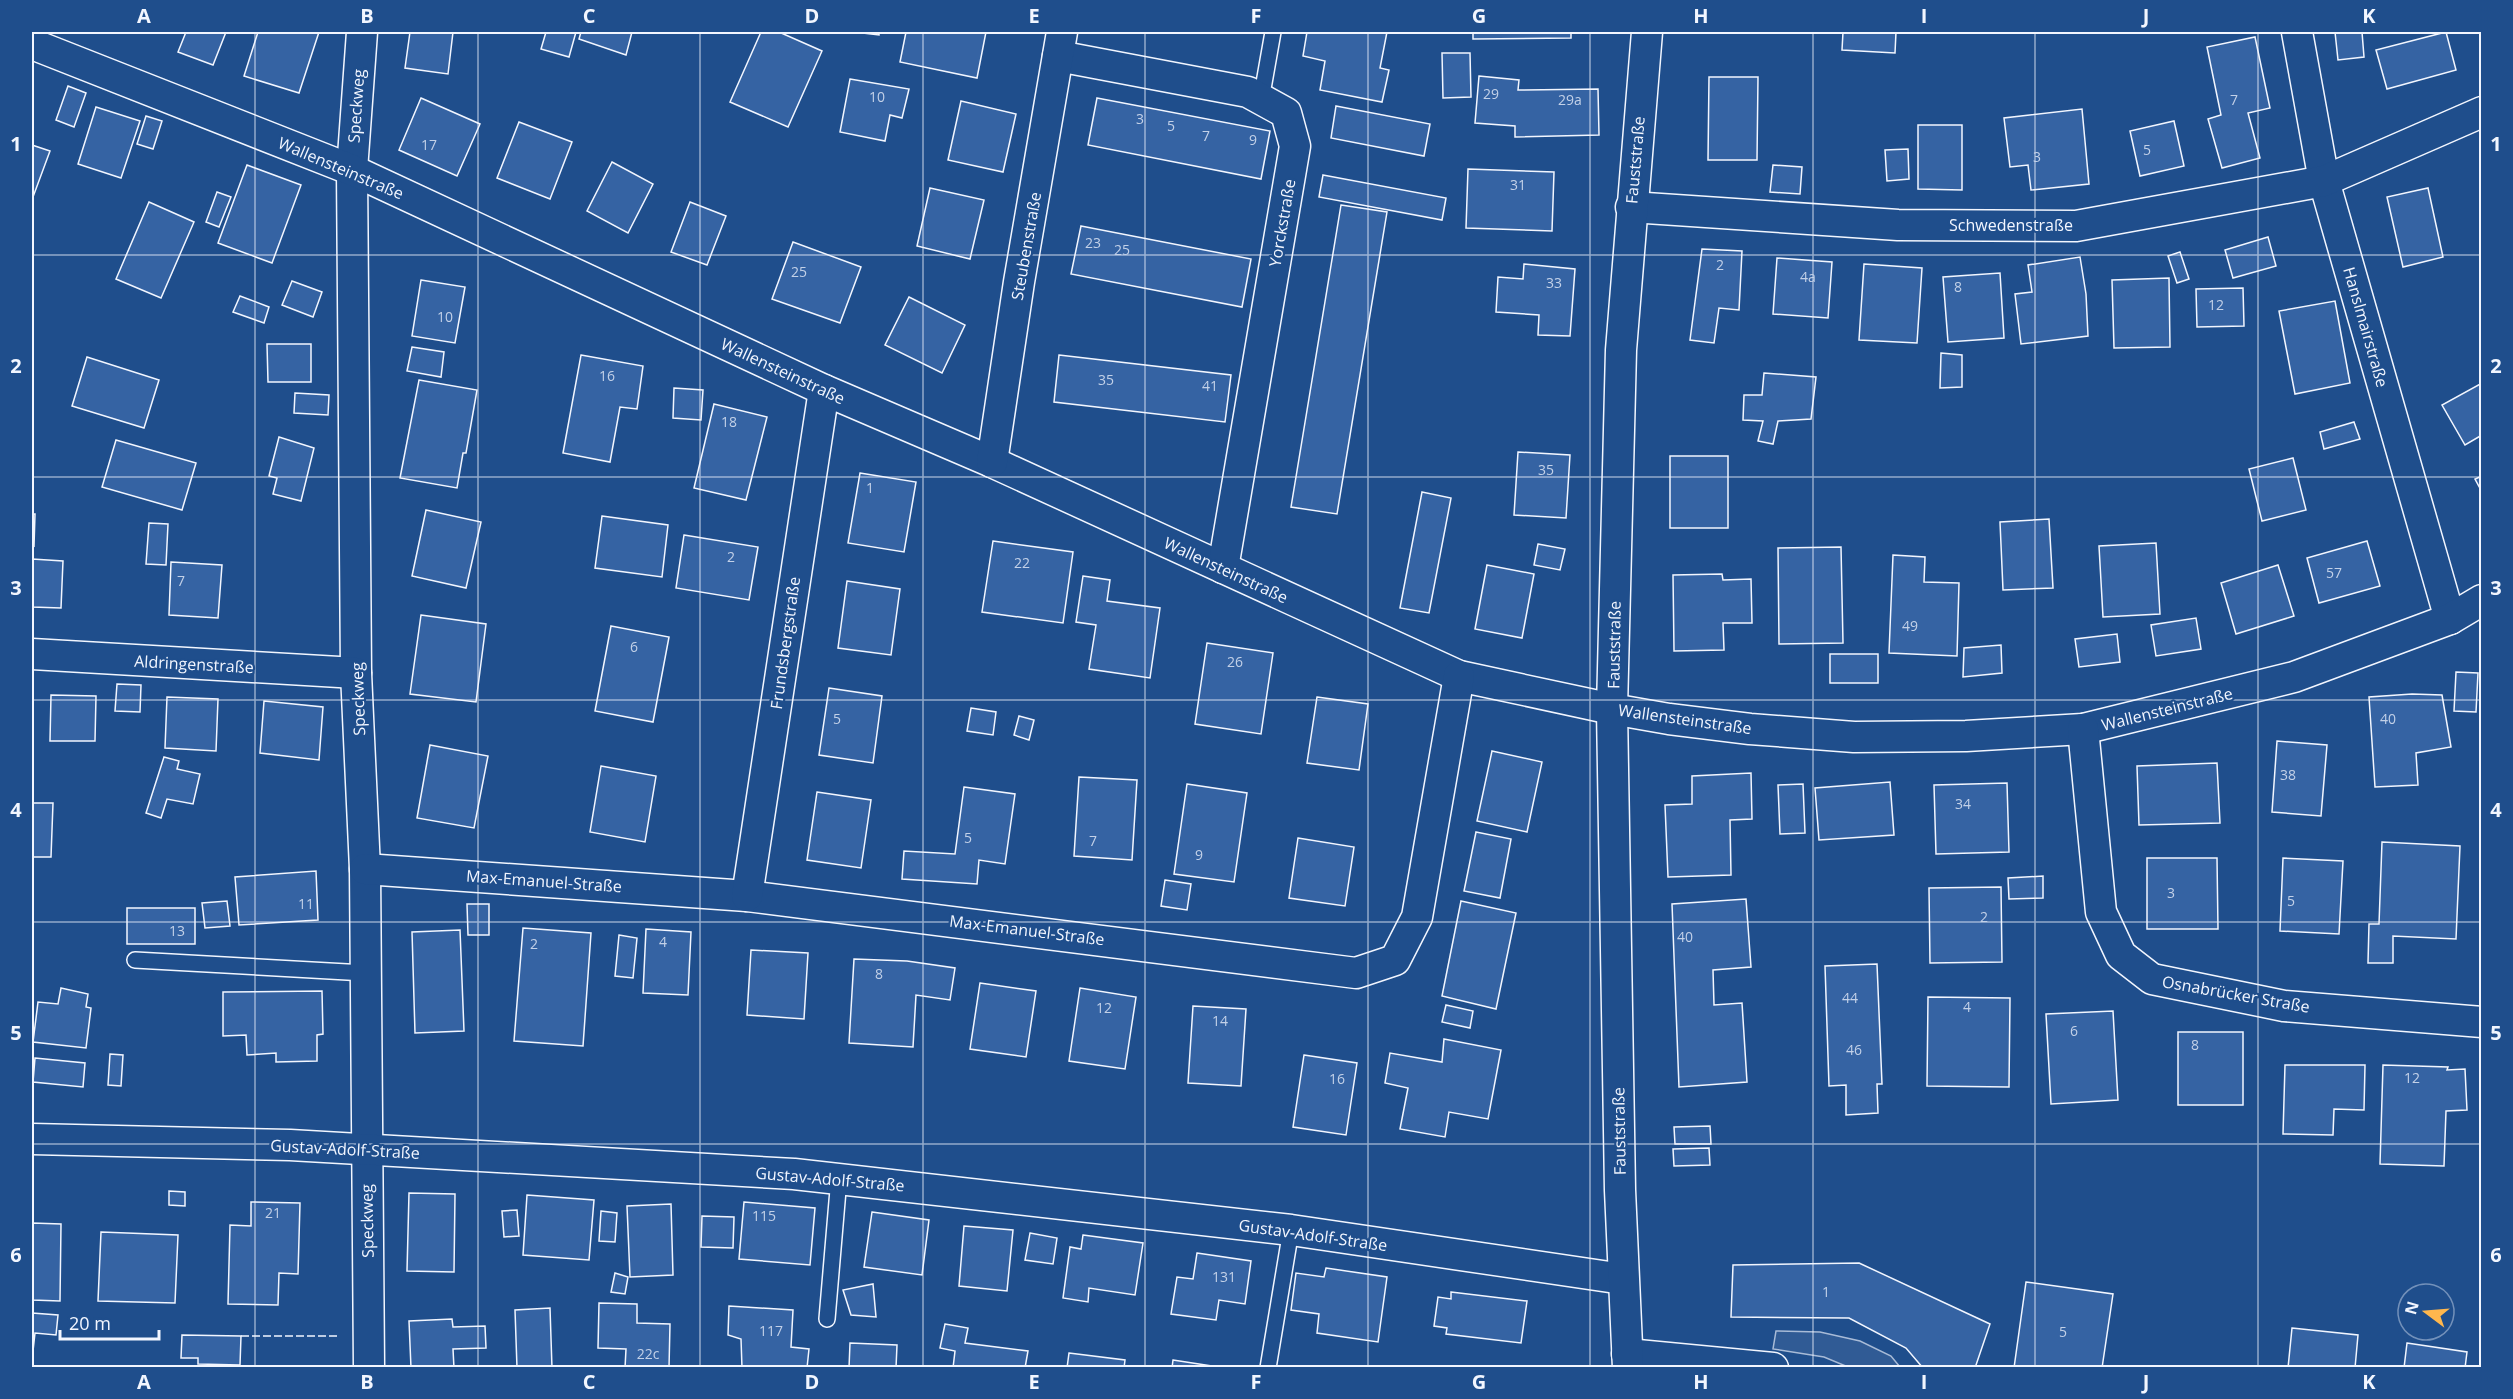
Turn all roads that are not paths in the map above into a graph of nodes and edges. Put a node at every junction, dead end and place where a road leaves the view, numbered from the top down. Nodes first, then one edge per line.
1 (362, 32) edge
2 (1273, 32) edge
3 (1647, 32) edge
4 (2298, 32) edge
5 (32, 44) edge
6 (1060, 44) edge
7 (1261, 99) junction
8 (2481, 112) edge
9 (352, 170) junction
10 (2324, 181) junction
11 (1631, 207) junction
12 (824, 390) junction
13 (992, 462) junction
14 (1222, 568) junction
15 (2481, 600) edge
16 (2450, 619) junction
17 (32, 654) edge
18 (356, 673) junction
19 (1459, 676) junction
20 (1612, 709) junction
21 (2083, 729) junction
22 (365, 868) junction
23 (747, 896) junction
24 (135, 960) dead end
25 (365, 973) junction
26 (2481, 1022) edge
27 (32, 1139) edge
28 (366, 1149) junction
29 (839, 1178) junction
30 (1291, 1230) junction
31 (1623, 1279) junction
32 (827, 1319) dead end
33 (1628, 1361) edge
34 (369, 1368) edge
35 (1268, 1368) edge
36 (1773, 1368) edge

1 - 9 street, Speckweg
2 - 7 lane
3 - 11 street, Fauststraße
4 - 10 street, Hanslmairstraße
5 - 9 street, Wallensteinstraße
6 - 7 street, Yorckstraße
6 - 13 street, Steubenstraße
7 - 14 street, Yorckstraße
8 - 10 street, Schwedenstraße
9 - 12 street, Wallensteinstraße
9 - 18 street, Speckweg
10 - 11 street, Schwedenstraße
10 - 16 street, Hanslmairstraße
11 - 20 street, Fauststraße
12 - 13 street, Wallensteinstraße
12 - 23 street, Frundsbergstraße
13 - 14 street, Wallensteinstraße
14 - 19 street, Wallensteinstraße
15 - 16 street, Wallensteinstraße
16 - 21 street, Wallensteinstraße
17 - 18 street, Aldringenstraße
18 - 22 street, Speckweg
19 - 20 street, Wallensteinstraße
19 - 23 street, Max-Emanuel-Straße
20 - 21 street, Wallensteinstraße
20 - 31 street, Fauststraße
21 - 26 street, Osnabrücker Straße
22 - 23 street, Max-Emanuel-Straße
22 - 25 street, Speckweg
24 - 25 lane
25 - 28 street, Speckweg
27 - 28 street, Gustav-Adolf-Straße
28 - 29 street, Gustav-Adolf-Straße
28 - 34 street, Speckweg
29 - 30 street, Gustav-Adolf-Straße
29 - 32 lane
30 - 31 street, Gustav-Adolf-Straße
30 - 35 lane
31 - 33 street, Fauststraße
33 - 36 street

